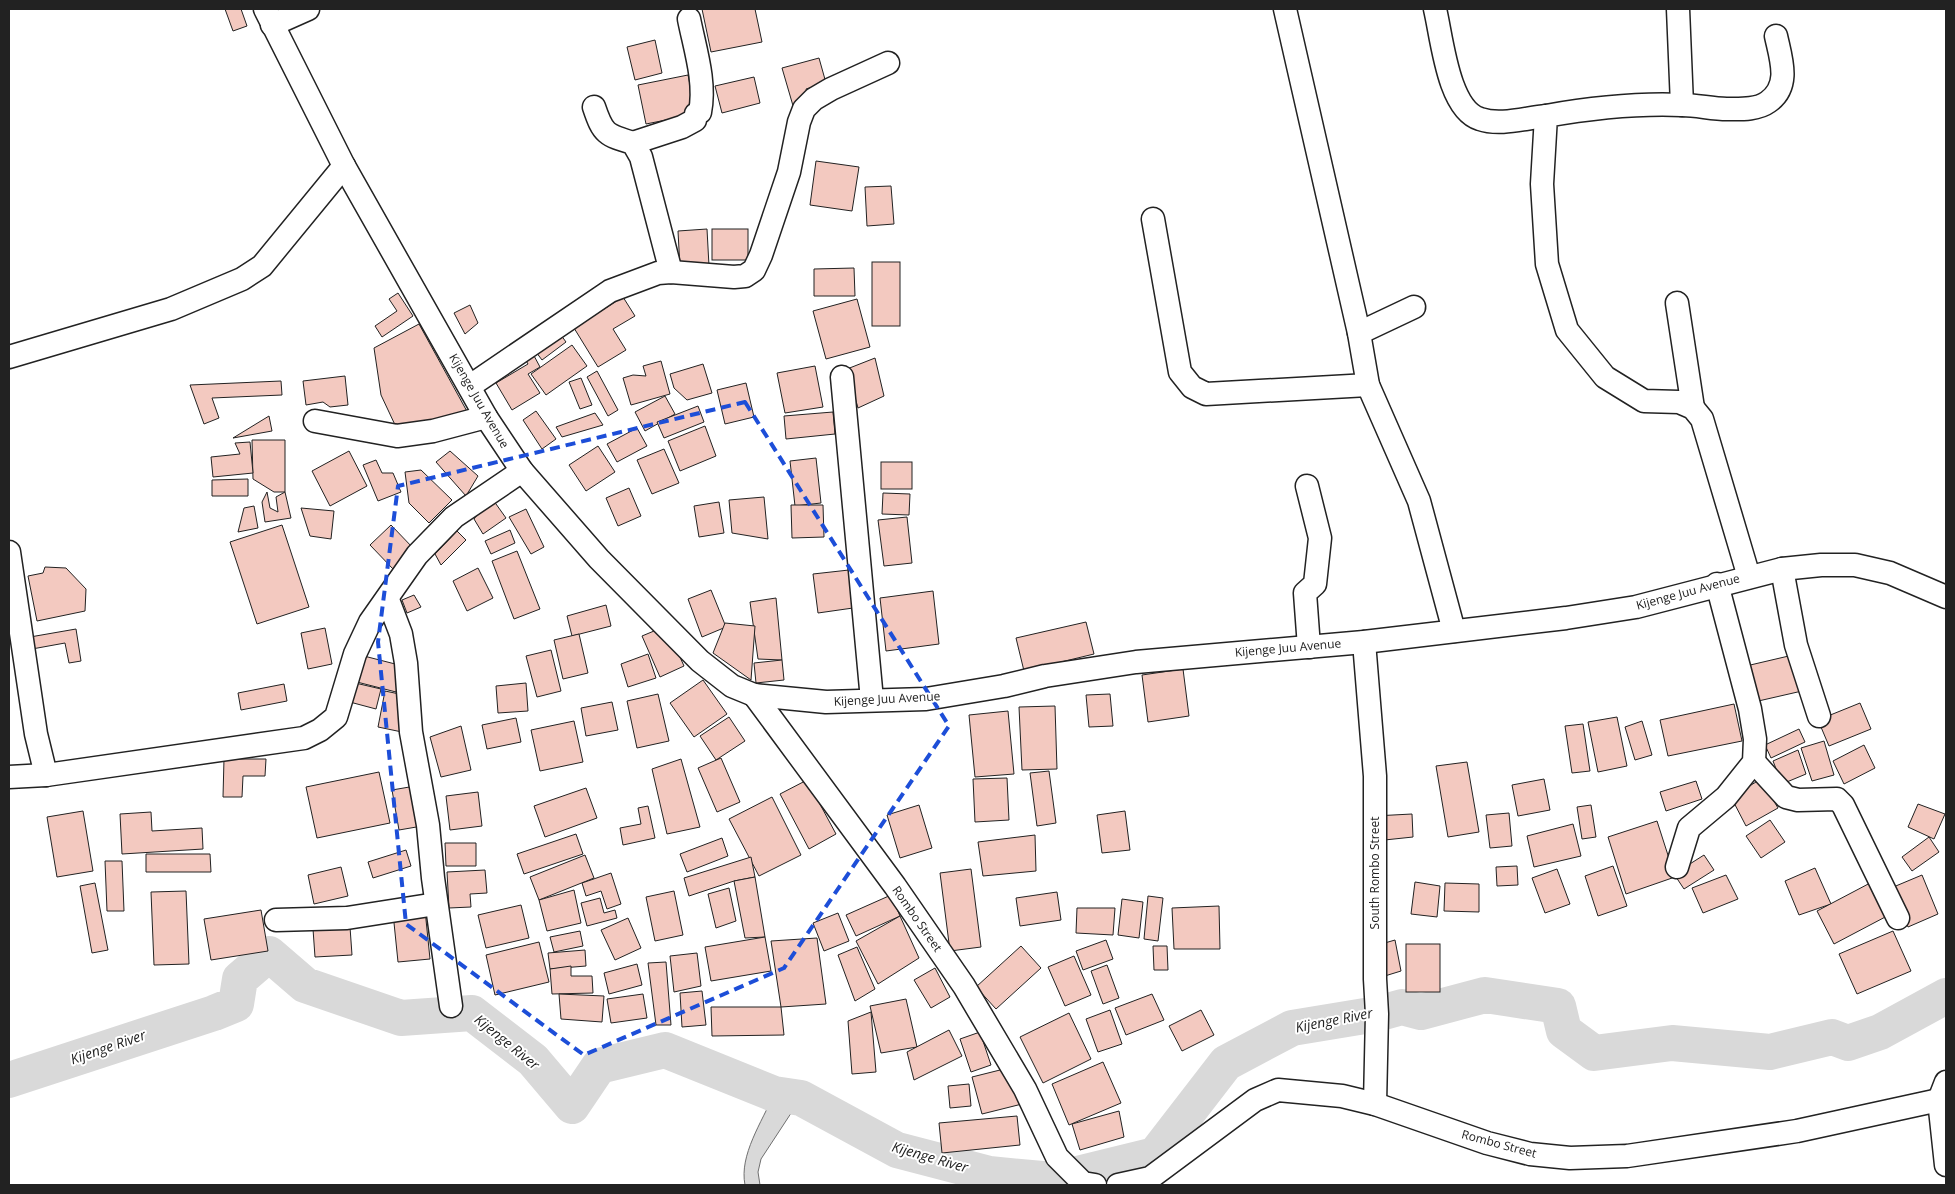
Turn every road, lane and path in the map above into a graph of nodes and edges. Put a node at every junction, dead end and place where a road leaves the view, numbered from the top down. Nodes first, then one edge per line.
1 (308, 9) edge
2 (1285, 9) edge
3 (1435, 9) edge
4 (1678, 9) edge
5 (269, 17) edge
6 (689, 19) dead end
7 (1776, 36) dead end
8 (888, 64) dead end
9 (1682, 105) junction
10 (594, 106) dead end
11 (1546, 116) junction
12 (633, 143) junction
13 (344, 166) junction
14 (1153, 219) dead end
15 (671, 272) junction
16 (1677, 303) dead end
17 (1414, 308) dead end
18 (1359, 333) junction
19 (9, 357) edge
20 (842, 377) dead end
21 (1368, 385) junction
22 (470, 386) junction
23 (1693, 408) junction
24 (486, 417) junction
25 (315, 421) dead end
26 (522, 471) junction
27 (1307, 486) dead end
28 (9, 552) edge
29 (1782, 569) junction
30 (1749, 576) junction
31 (1717, 584) junction
32 (1946, 597) edge
33 (388, 600) junction
34 (1454, 631) junction
35 (1364, 642) junction
36 (1309, 647) junction
37 (754, 695) junction
38 (872, 700) junction
39 (1819, 716) dead end
40 (1754, 762) junction
41 (46, 775) junction
42 (9, 777) edge
43 (1676, 867) dead end
44 (436, 904) junction
45 (1898, 918) dead end
46 (276, 920) dead end
47 (451, 1006) dead end
48 (1943, 1091) edge
49 (1375, 1104) junction
50 (1946, 1165) edge
51 (1089, 1184) edge
52 (1118, 1185) edge

1 - 5 street
2 - 18 street
3 - 11 street
4 - 9 street
5 - 13 street, Kijenge Juu Avenue
6 - 12 street
7 - 9 street
8 - 15 street
9 - 11 street
10 - 12 street
11 - 23 street
12 - 15 street
13 - 19 street
13 - 22 street, Kijenge Juu Avenue
14 - 21 street
15 - 22 street
16 - 23 street
17 - 18 street
18 - 21 street
20 - 38 street
21 - 34 street
22 - 24 street, Kijenge Juu Avenue
23 - 30 street
24 - 25 street
24 - 26 street, Kijenge Juu Avenue
26 - 33 street
26 - 37 street, Kijenge Juu Avenue
27 - 36 street
28 - 41 street
29 - 30 street, Kijenge Juu Avenue
29 - 32 street, Kijenge Juu Avenue
29 - 39 street
30 - 31 street, Kijenge Juu Avenue
31 - 34 street, Kijenge Juu Avenue
31 - 40 street
33 - 41 street
33 - 44 street
34 - 35 street, Kijenge Juu Avenue
35 - 36 street, Kijenge Juu Avenue
35 - 49 street, South Rombo Street
36 - 38 street, Kijenge Juu Avenue
37 - 38 street, Kijenge Juu Avenue
37 - 51 street, Rombo Street
40 - 43 street
40 - 45 street
41 - 42 street
44 - 46 street
44 - 47 street
48 - 49 street, Rombo Street
48 - 50 street
49 - 52 street, Rombo Street

